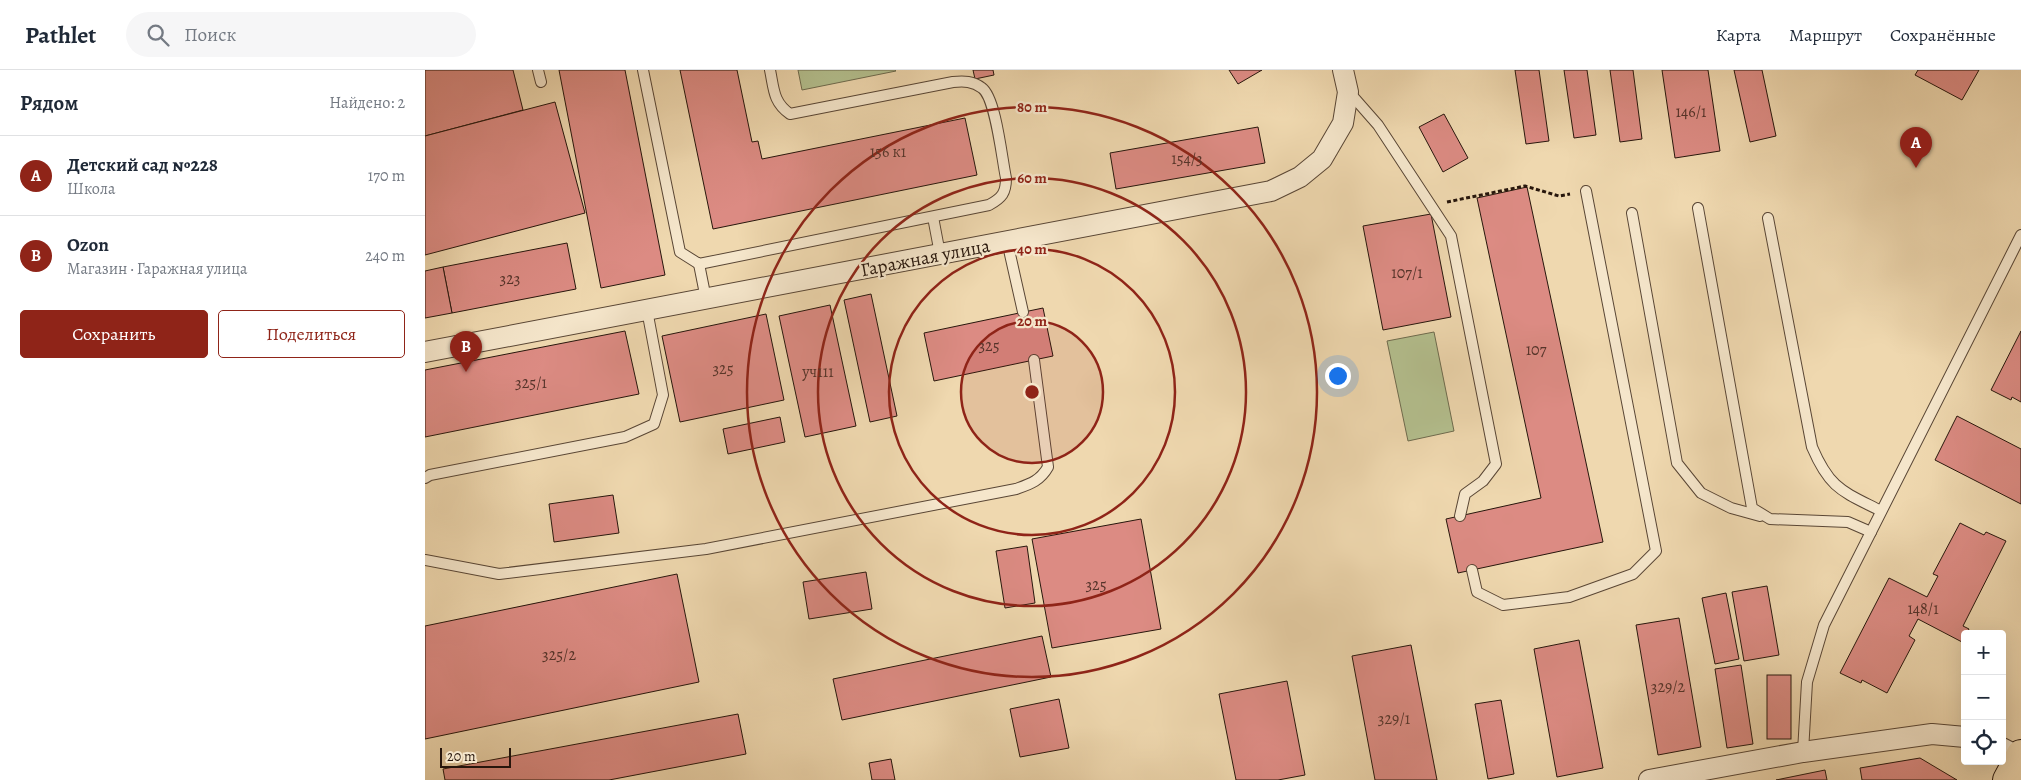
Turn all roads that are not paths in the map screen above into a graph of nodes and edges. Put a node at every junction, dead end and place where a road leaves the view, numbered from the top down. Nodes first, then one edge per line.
1 (538, 70) edge
2 (643, 70) edge
3 (770, 70) edge
4 (1343, 70) edge
5 (541, 82) dead end
6 (1348, 92) junction
7 (1586, 191) road end
8 (1698, 208) dead end
9 (1632, 213) dead end
10 (933, 217) junction
11 (1768, 218) dead end
12 (2021, 234) edge
13 (1007, 241) junction
14 (940, 254) junction
15 (699, 264) junction
16 (706, 299) junction
17 (647, 310) junction
18 (1023, 312) dead end
19 (425, 352) edge
20 (1034, 360) dead end
21 (425, 478) edge
22 (1881, 511) junction
23 (1460, 516) dead end
24 (1770, 518) junction
25 (1871, 532) junction
26 (425, 560) edge
27 (1472, 570) dead end
28 (1961, 737) edge
29 (1803, 752) junction
30 (1649, 780) edge

1 - 5 lane
2 - 15 lane
3 - 10 lane
4 - 6 street, Гаражная улица
6 - 13 street, Гаражная улица
6 - 23 lane
7 - 27 lane
8 - 24 lane
9 - 24 lane
10 - 14 lane
10 - 15 lane
11 - 22 lane
12 - 22 lane
13 - 14 street, Гаражная улица
13 - 18 lane
14 - 16 street, Гаражная улица
15 - 16 lane
16 - 17 street, Гаражная улица
17 - 19 street, Гаражная улица
17 - 21 lane
20 - 26 lane
22 - 25 lane
24 - 25 lane
25 - 29 lane
28 - 29 street
29 - 30 street

